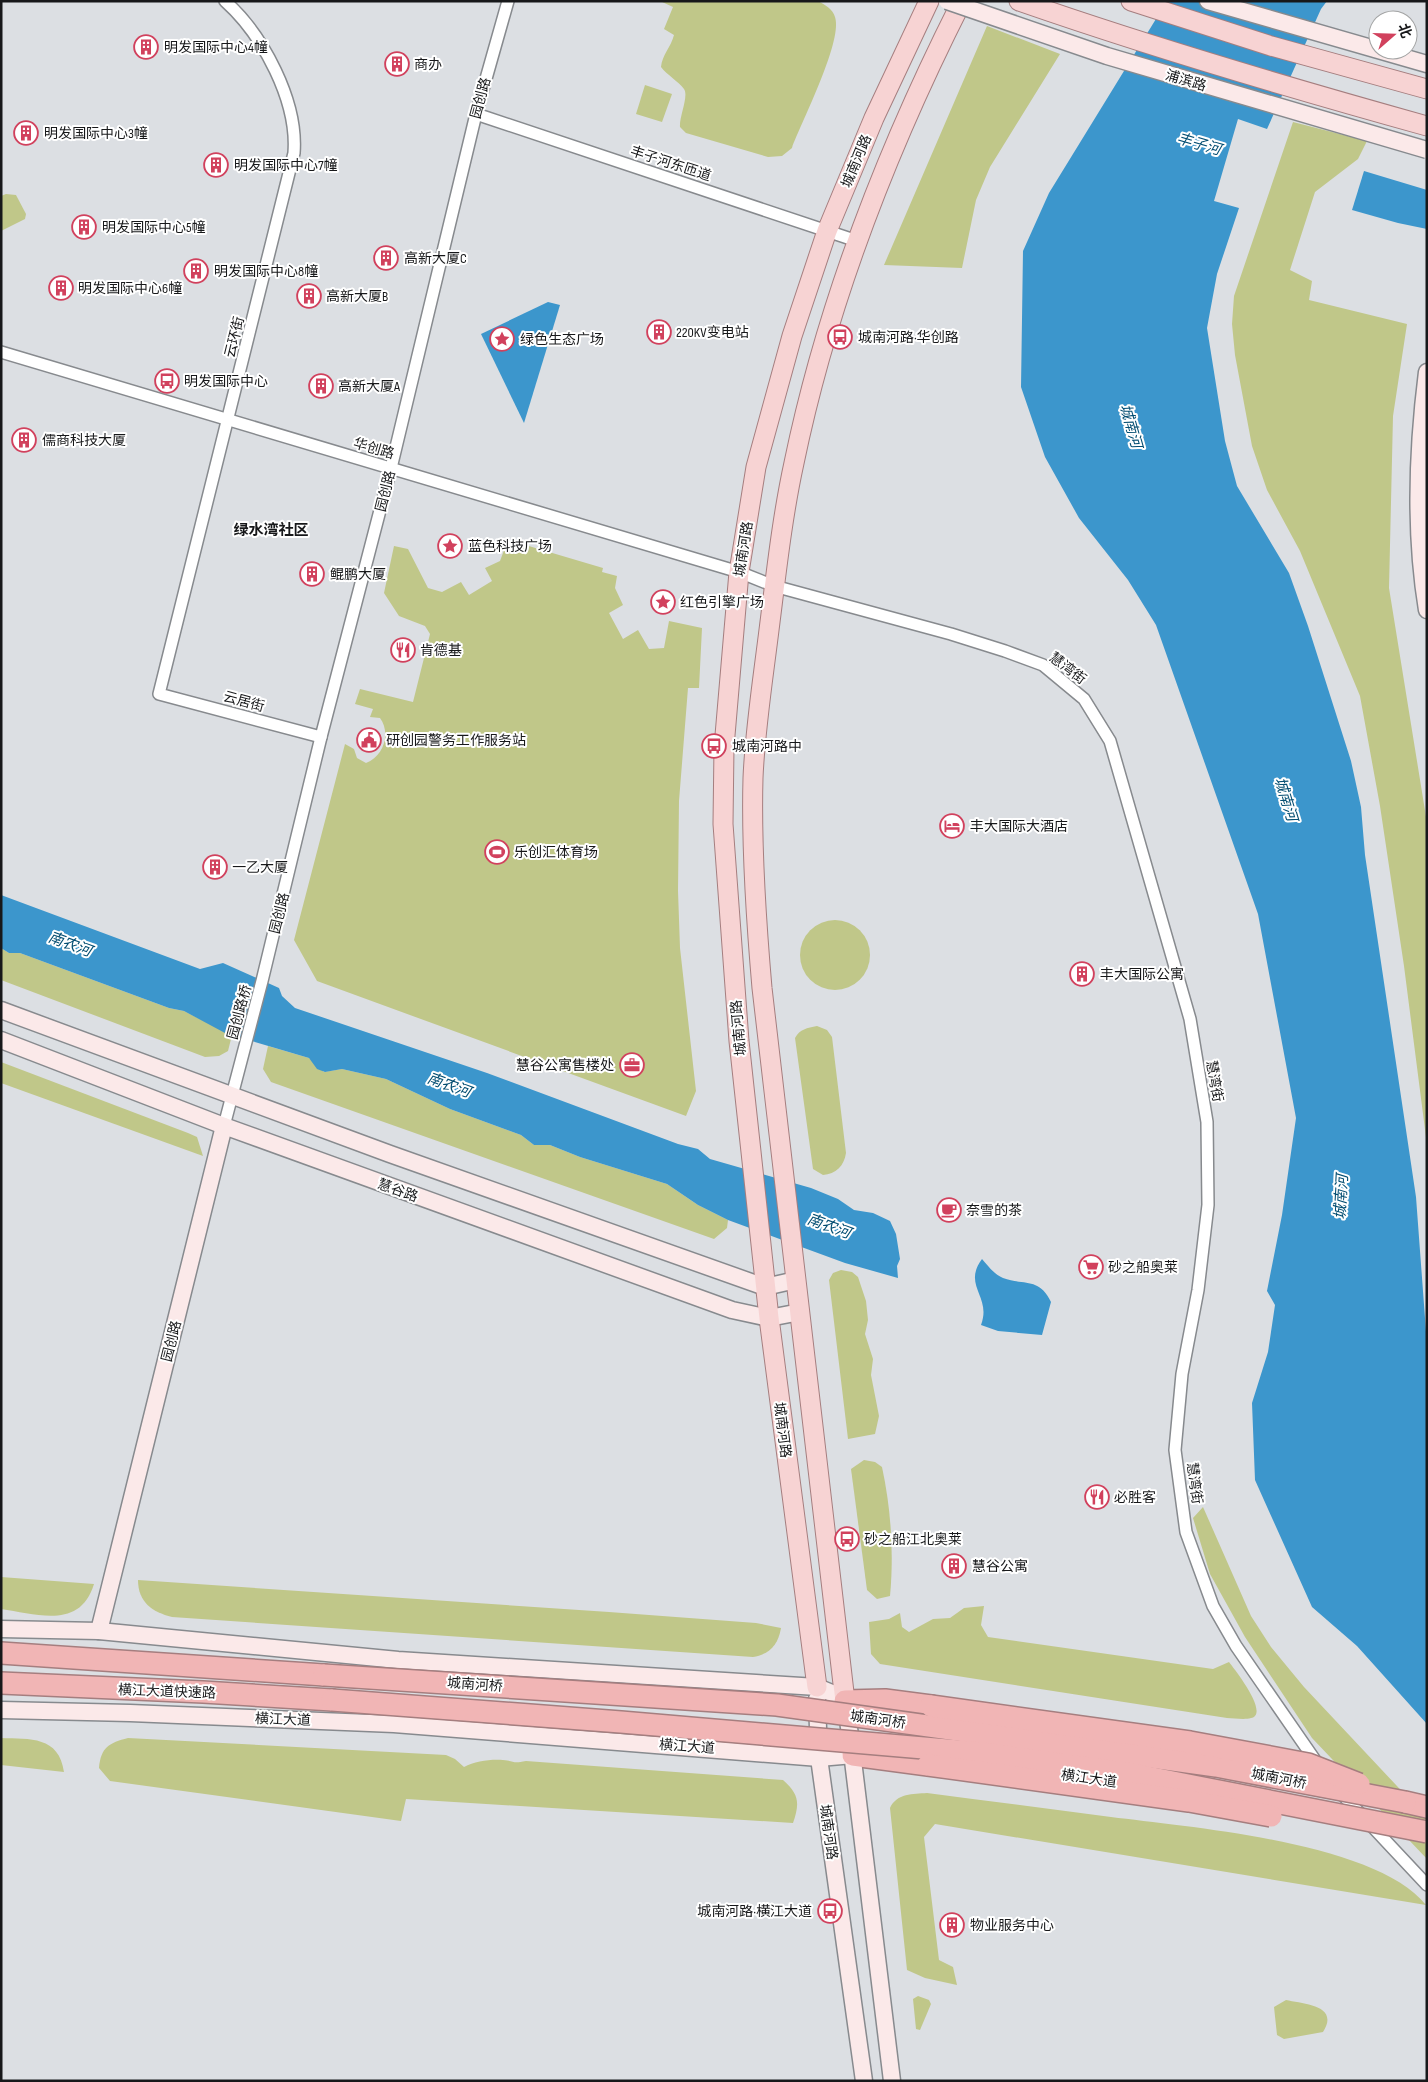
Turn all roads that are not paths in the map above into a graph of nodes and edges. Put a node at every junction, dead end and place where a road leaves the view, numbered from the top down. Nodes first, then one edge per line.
1 (225, 1) edge
2 (508, 1) edge
3 (929, 1) edge
4 (947, 1) edge
5 (962, 1) edge
6 (1019, 1) edge
7 (1131, 1) edge
8 (1208, 1) edge
9 (1427, 64) edge
10 (1427, 89) edge
11 (476, 114) junction
12 (1427, 126) edge
13 (1427, 150) edge
14 (827, 230) junction
15 (857, 241) junction
16 (1, 352) edge
17 (1427, 372) edge
18 (229, 421) junction
19 (391, 468) junction
20 (739, 572) junction
21 (774, 586) junction
22 (1427, 610) edge
23 (159, 694) joint
24 (321, 737) junction
25 (262, 981) joint
26 (1, 1010) edge
27 (1, 1040) edge
28 (244, 1051) joint
29 (231, 1097) junction
30 (224, 1126) junction
31 (796, 1280) junction
32 (765, 1287) junction
33 (800, 1312) junction
34 (769, 1318) junction
35 (1, 1629) edge
36 (99, 1631) junction
37 (1, 1653) edge
38 (324, 1675) joint
39 (1, 1683) edge
40 (817, 1687) junction
41 (332, 1700) joint
42 (845, 1701) junction
43 (1, 1710) edge
44 (853, 1755) junction
45 (818, 1758) junction
46 (1326, 1777) junction
47 (1406, 1802) junction
48 (1427, 1807) edge
49 (1367, 1824) junction
50 (1427, 1832) edge
51 (1427, 1885) edge
52 (864, 2081) edge
53 (892, 2081) edge

1 - 18 street, 云环街
2 - 11 street, 园创路
3 - 14 main road, 城南河路
4 - 13 street, 浦滨路, bridge
5 - 15 main road, 城南河路
6 - 12 main road, 浦滨路
7 - 10 main road
8 - 9 street
11 - 14 street, 丰子河东匝道
11 - 19 street, 园创路
14 - 15 street, 丰子河东匝道
14 - 20 main road, 城南河路
15 - 21 main road, 城南河路
16 - 18 street, 华创路
17 - 22 street
18 - 19 street, 华创路
18 - 23 street, 云环街
19 - 20 street, 华创路
19 - 24 street, 园创路
20 - 21 street, 华创路
20 - 32 main road, 城南河路
21 - 31 main road, 城南河路
21 - 46 street, 慧湾街
23 - 24 street, 云居街
24 - 25 street, 园创路
25 - 28 street, 园创路桥
26 - 29 street
27 - 30 street, 慧谷路
28 - 29 street, 园创路
29 - 30 street, 园创路
29 - 32 street
30 - 34 street, 慧谷路
30 - 36 street, 园创路
31 - 32 street
31 - 33 main road, 城南河路
32 - 34 main road, 城南河路
33 - 34 street, 慧谷路
33 - 42 main road, 城南河路
34 - 40 main road, 城南河路
35 - 36 street
36 - 40 street
37 - 38 highway, 横江大道快速路
38 - 47 highway, 城南河桥, bridge
39 - 41 highway, 横江大道快速路
40 - 42 street
40 - 45 street, 城南河路
41 - 50 highway, 城南河桥, bridge
42 - 44 street, 城南河路
42 - 46 street
42 - 47 highway, bridge
43 - 45 street, 横江大道
44 - 45 street, 横江大道
44 - 49 street, 横江大道
44 - 50 highway, bridge
44 - 53 street, 城南河路
45 - 52 street, 城南河路
46 - 49 street, 慧湾街
47 - 48 highway, 城南河桥
49 - 51 street, 慧湾街

